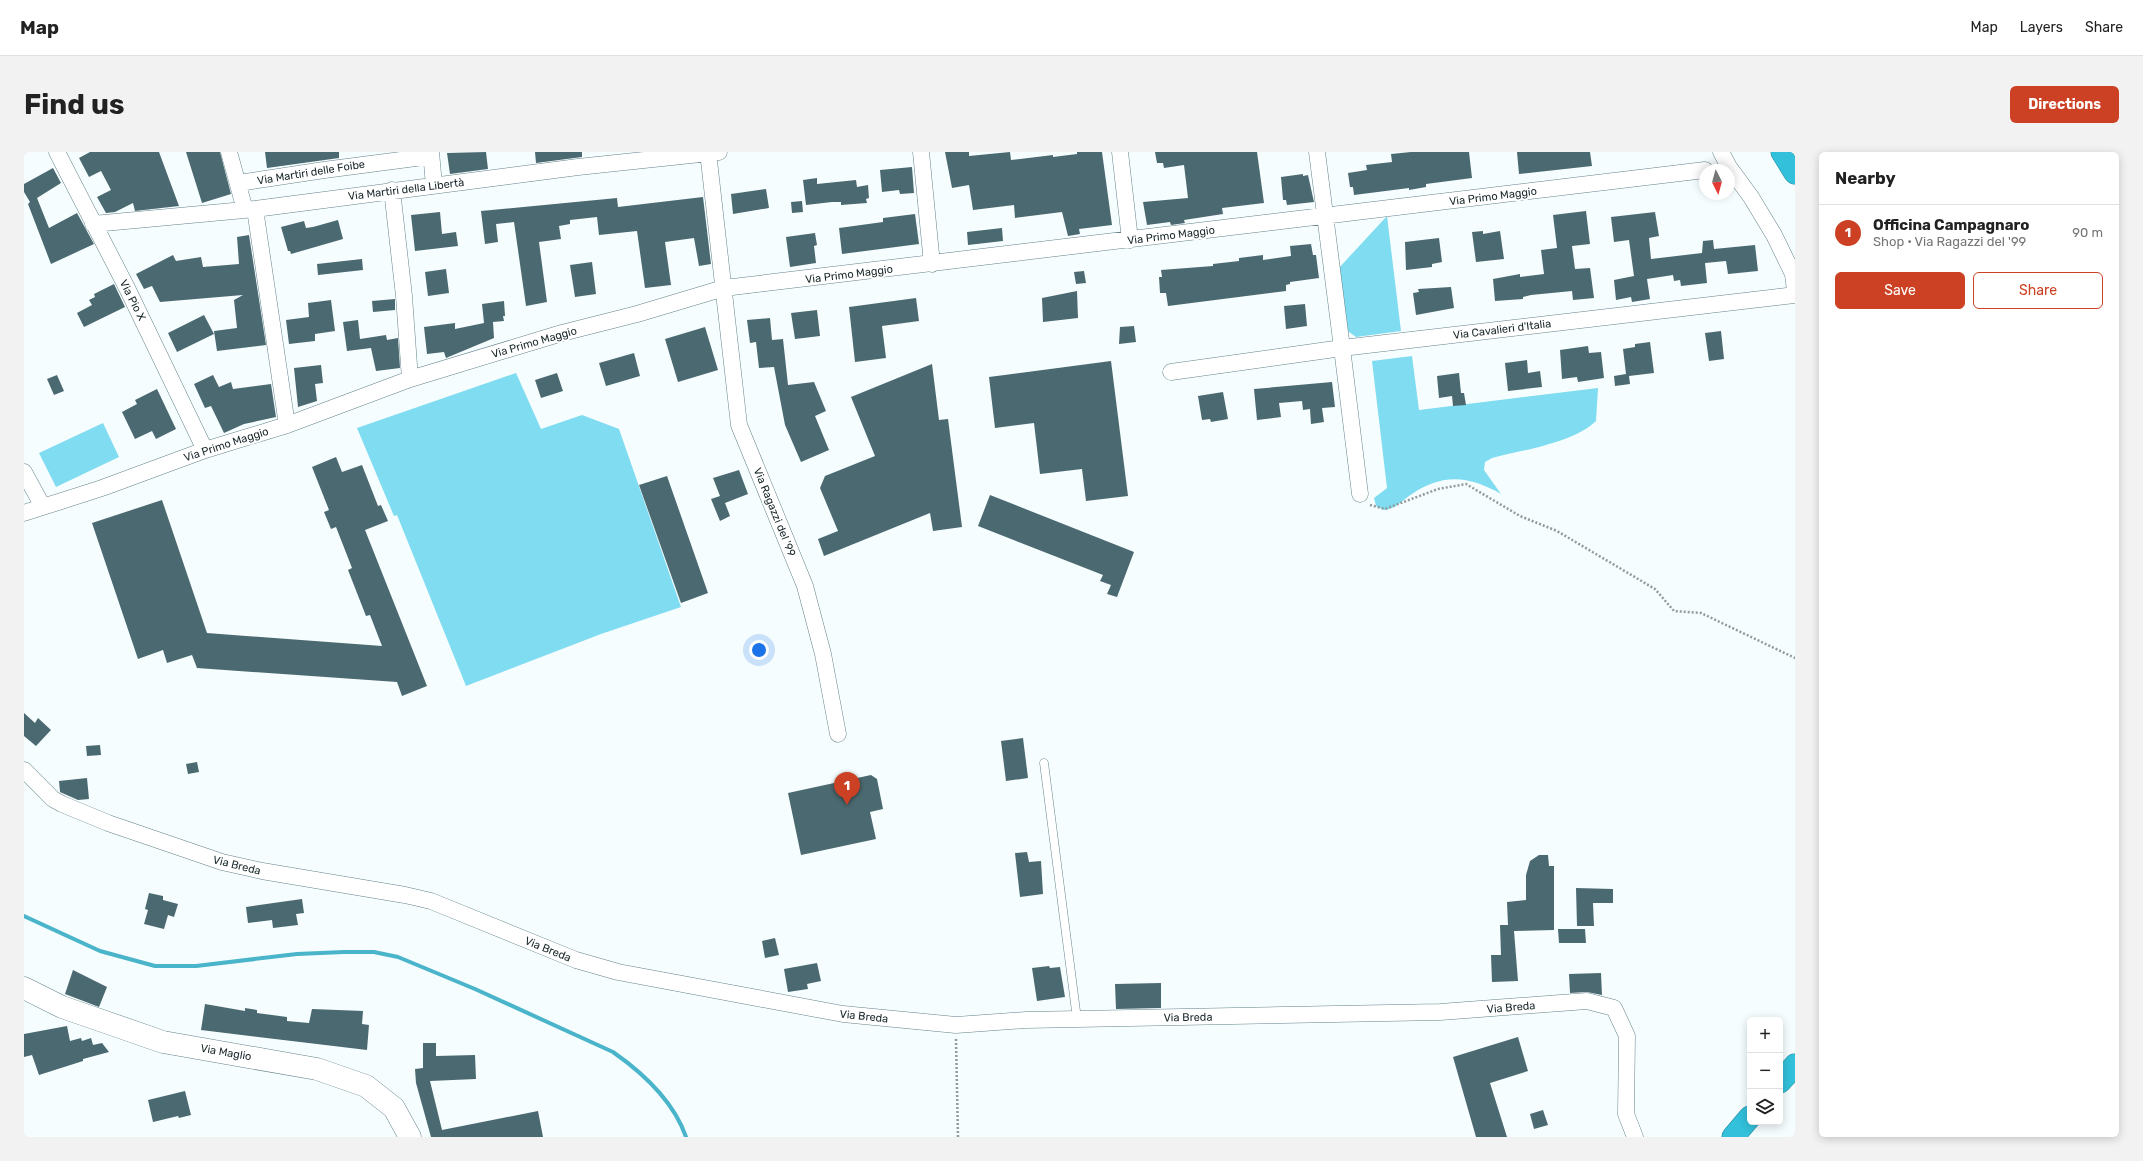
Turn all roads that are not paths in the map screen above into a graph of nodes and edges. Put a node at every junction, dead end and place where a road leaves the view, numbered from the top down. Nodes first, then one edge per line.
1 (57, 152) edge
2 (229, 152) edge
3 (711, 152) edge
4 (921, 152) edge
5 (1120, 152) edge
6 (1317, 152) edge
7 (1721, 152) edge
8 (1782, 152) edge
9 (431, 154) edge
10 (1727, 164) edge
11 (1699, 171) edge
12 (1795, 173) edge
13 (1735, 175) edge
14 (239, 183) junction
15 (434, 185) junction
16 (392, 190) junction
17 (250, 209) junction
18 (1326, 216) junction
19 (93, 224) junction
20 (1130, 240) junction
21 (932, 264) junction
22 (724, 288) junction
23 (1795, 291) edge
24 (1795, 295) edge
25 (1342, 348) junction
26 (1171, 372) dead end
27 (410, 379) junction
28 (287, 425) junction
29 (205, 450) junction
30 (24, 472) edge
31 (1360, 494) road end
32 (34, 496) edge
33 (24, 512) edge
34 (838, 734) dead end
35 (1044, 763) dead end
36 (24, 770) edge
37 (24, 988) edge
38 (1077, 1019) junction
39 (1795, 1065) edge
40 (1783, 1079) edge
41 (1747, 1121) edge
42 (410, 1137) edge
43 (1635, 1137) edge
44 (1733, 1137) edge

1 - 19 street, Via Pio X
2 - 14 street
3 - 15 street, Via Martiri della Libertà
3 - 22 street, Via Ragazzi del '99
4 - 21 street
5 - 20 street
6 - 18 street
7 - 10 street
8 - 12 highway
9 - 14 street, Via Martiri delle Foibe
9 - 15 street
11 - 18 street, Via Primo Maggio
13 - 23 street
14 - 17 street
15 - 16 street, Via Martiri della Libertà
16 - 17 street, Via Martiri della Libertà
16 - 27 street
17 - 19 street, Via Martiri della Libertà
17 - 28 street
18 - 20 street, Via Primo Maggio
18 - 25 street
19 - 29 street, Via Pio X
20 - 21 street, Via Primo Maggio
21 - 22 street, Via Primo Maggio
22 - 27 street, Via Primo Maggio
22 - 34 street, Via Ragazzi del '99
24 - 25 street, Via Cavalieri d'Italia
25 - 26 street, Via Cavalieri d'Italia
25 - 31 street
27 - 28 street, Via Primo Maggio
28 - 29 street, Via Primo Maggio
29 - 32 street, Via Primo Maggio
30 - 32 street
32 - 33 street, Via Primo Maggio
35 - 38 lane
36 - 38 street, Via Breda
37 - 42 main road, Via Maglio
38 - 43 street, Via Breda
39 - 40 highway
41 - 44 highway

